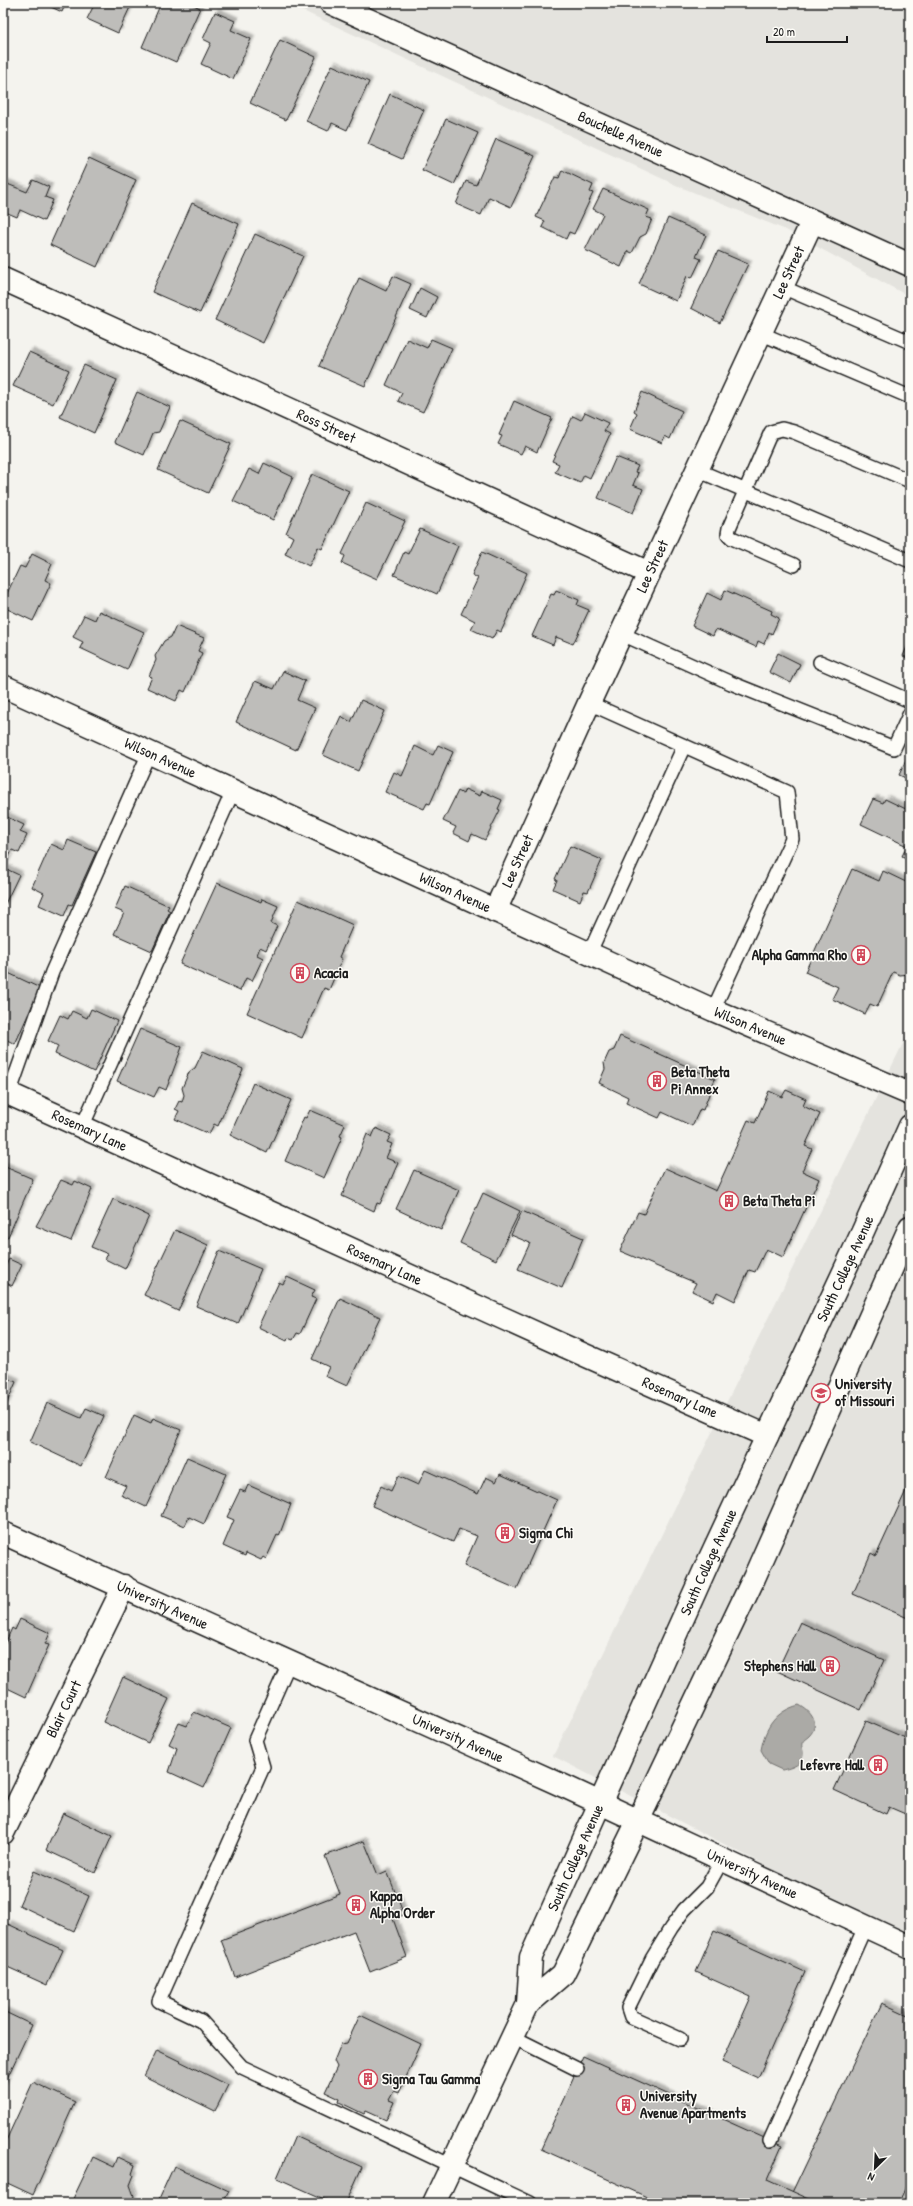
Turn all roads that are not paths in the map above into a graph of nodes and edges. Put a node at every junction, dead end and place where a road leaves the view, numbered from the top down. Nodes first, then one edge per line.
1 (331, 3) edge
2 (812, 222) junction
3 (910, 265) edge
4 (3, 279) edge
5 (782, 287) junction
6 (760, 333) junction
7 (910, 342) edge
8 (910, 397) edge
9 (697, 470) junction
10 (910, 481) edge
11 (746, 492) junction
12 (910, 561) edge
13 (794, 565) dead end
14 (650, 573) junction
15 (622, 634) junction
16 (820, 662) dead end
17 (3, 686) edge
18 (910, 701) edge
19 (589, 703) junction
20 (910, 713) edge
21 (684, 746) junction
22 (149, 753) junction
23 (233, 791) junction
24 (495, 911) junction
25 (589, 954) junction
26 (713, 1010) junction
27 (6, 1092) edge
28 (910, 1094) edge
29 (910, 1126) edge
30 (82, 1127) junction
31 (910, 1227) edge
32 (767, 1436) junction
33 (3, 1533) edge
34 (124, 1586) junction
35 (290, 1661) junction
36 (600, 1803) junction
37 (638, 1821) junction
38 (3, 1832) edge
39 (722, 1860) junction
40 (865, 1927) junction
41 (910, 1947) edge
42 (528, 2004) junction
43 (513, 2037) junction
44 (680, 2039) dead end
45 (577, 2069) dead end
46 (770, 2141) dead end
47 (451, 2166) junction
48 (434, 2203) edge
49 (530, 2203) edge

1 - 2 street, Bouchelle Avenue
2 - 3 street, Bouchelle Avenue
2 - 5 street, Lee Street
4 - 14 street, Ross Street
5 - 6 street, Lee Street
5 - 7 lane
6 - 8 lane
6 - 9 street, Lee Street
9 - 11 lane
9 - 14 street, Lee Street
10 - 11 lane
11 - 12 lane
11 - 13 lane
14 - 15 street, Lee Street
15 - 19 street, Lee Street
15 - 20 lane
16 - 18 lane
17 - 22 street, Wilson Avenue
19 - 21 lane
19 - 24 street, Lee Street
21 - 25 lane
21 - 26 lane
22 - 23 street, Wilson Avenue
22 - 27 lane
23 - 24 street, Wilson Avenue
23 - 30 lane
24 - 25 street, Wilson Avenue
25 - 26 street, Wilson Avenue
26 - 28 street, Wilson Avenue
27 - 30 street, Rosemary Lane
29 - 32 street, South College Avenue
30 - 32 street, Rosemary Lane
31 - 37 street, South College Avenue
32 - 36 street, South College Avenue
33 - 34 street, University Avenue
34 - 35 street, University Avenue
34 - 38 street, Blair Court
35 - 36 street, University Avenue
35 - 47 lane
36 - 37 street, University Avenue
36 - 42 street, South College Avenue
37 - 39 street, University Avenue
37 - 42 street, South College Avenue
39 - 40 street, University Avenue
39 - 44 lane
40 - 41 street, University Avenue
40 - 46 lane
42 - 43 street, South College Avenue
43 - 45 lane
43 - 47 street, South College Avenue
47 - 48 street, South College Avenue
47 - 49 lane

